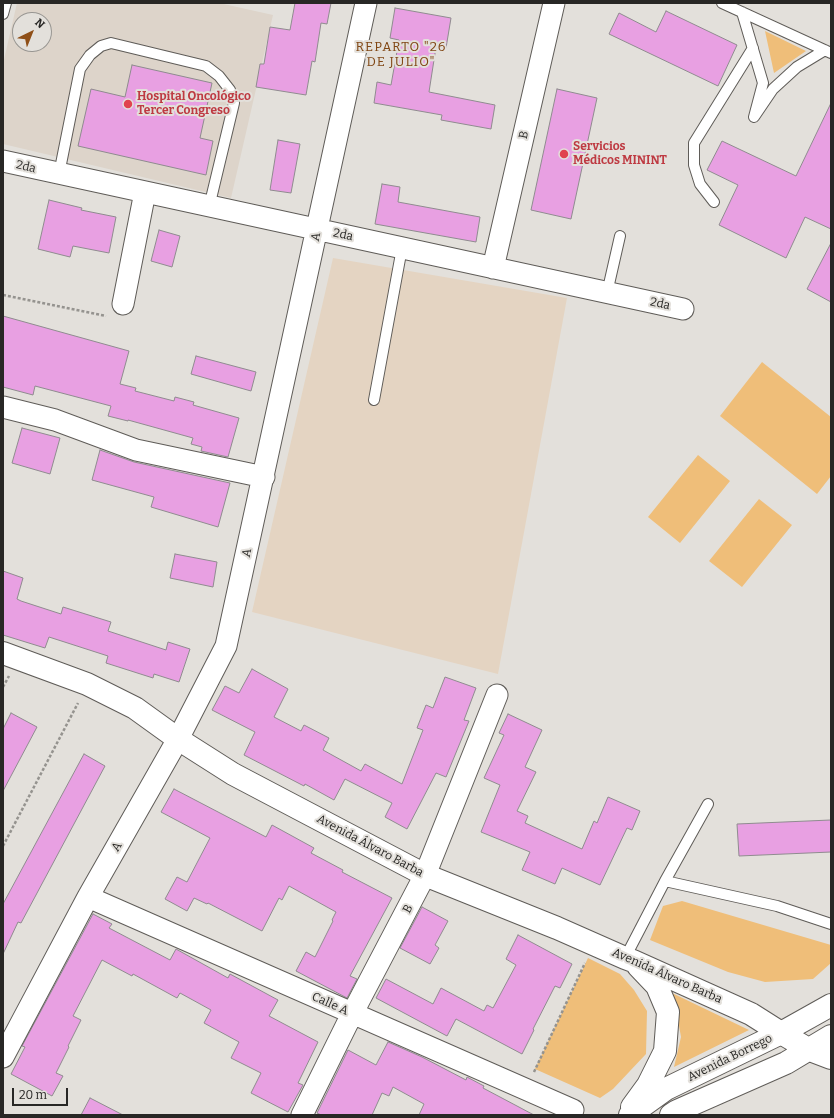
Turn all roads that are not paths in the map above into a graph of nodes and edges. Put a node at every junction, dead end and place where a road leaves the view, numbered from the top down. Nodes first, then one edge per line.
1 (6, 3) edge
2 (366, 3) edge
3 (554, 3) edge
4 (722, 3) edge
5 (742, 12) junction
6 (3, 14) edge
7 (753, 48) junction
8 (828, 52) edge
9 (3, 162) edge
10 (59, 174) junction
11 (145, 192) junction
12 (714, 202) dead end
13 (209, 207) junction
14 (318, 230) junction
15 (620, 236) dead end
16 (402, 248) junction
17 (493, 268) junction
18 (607, 293) junction
19 (123, 304) road end
20 (683, 309) dead end
21 (374, 400) dead end
22 (3, 406) edge
23 (264, 477) junction
24 (3, 653) edge
25 (497, 695) dead end
26 (178, 739) junction
27 (708, 804) dead end
28 (425, 876) junction
29 (665, 881) junction
30 (88, 897) junction
31 (831, 924) edge
32 (629, 959) junction
33 (831, 1005) edge
34 (352, 1014) junction
35 (751, 1014) junction
36 (803, 1022) junction
37 (831, 1032) edge
38 (781, 1034) junction
39 (831, 1036) edge
40 (810, 1050) junction
41 (3, 1057) edge
42 (831, 1058) edge
43 (573, 1110) dead end
44 (302, 1115) edge
45 (627, 1115) edge
46 (630, 1115) edge
47 (671, 1115) edge

1 - 6 lane
2 - 14 street, A
3 - 17 street, B
4 - 5 lane
5 - 7 lane
5 - 8 lane
7 - 8 lane
7 - 12 lane
9 - 10 street, 2da
10 - 11 street, 2da
10 - 13 lane
11 - 13 street, 2da
11 - 19 street
13 - 14 street, 2da
14 - 16 street, 2da
14 - 23 street, A
15 - 18 lane
16 - 17 street, 2da
16 - 21 lane
17 - 18 street, 2da
18 - 20 street, 2da
22 - 23 street
23 - 26 street, A
24 - 26 street, Avenida Álvaro Barba
25 - 28 street, B
26 - 28 street, Avenida Álvaro Barba
26 - 30 street, A
27 - 29 lane
28 - 32 street, Avenida Álvaro Barba
28 - 34 street, B
29 - 31 lane
29 - 32 lane
30 - 34 street, Calle A
30 - 41 street, A
32 - 35 street, Avenida Álvaro Barba
32 - 45 street
33 - 36 street, Avenida Borrego
34 - 43 street, Calle A
34 - 44 street, B
35 - 36 street, Avenida Álvaro Barba
35 - 38 street, Avenida Álvaro Barba
36 - 37 street, Avenida Álvaro Barba
36 - 38 street, Avenida Borrego
38 - 40 street, Avenida Álvaro Barba
38 - 46 street, Avenida Borrego
39 - 40 street
40 - 42 street, Avenida Álvaro Barba
40 - 47 street

